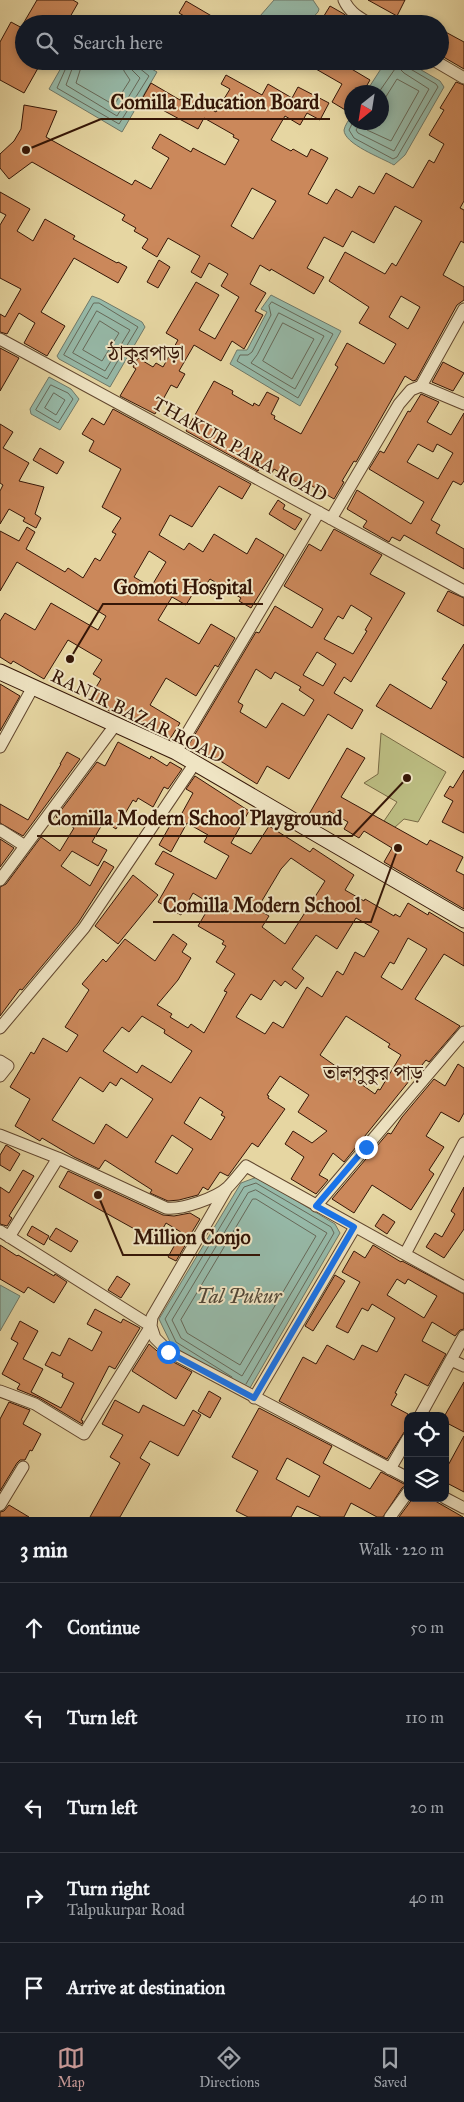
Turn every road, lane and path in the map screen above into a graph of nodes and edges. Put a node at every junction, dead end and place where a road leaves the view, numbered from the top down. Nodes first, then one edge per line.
1 (344, 0) edge
2 (356, 15) edge
3 (449, 69) edge
4 (464, 78) edge
5 (464, 309) edge
6 (0, 339) edge
7 (421, 386) junction
8 (464, 404) edge
9 (320, 512) junction
10 (332, 519) junction
11 (464, 591) edge
12 (0, 672) edge
13 (34, 687) junction
14 (116, 724) junction
15 (0, 747) edge
16 (176, 752) junction
17 (195, 763) junction
18 (0, 830) edge
19 (25, 846) junction
20 (0, 880) edge
21 (464, 920) edge
22 (0, 1028) edge
23 (464, 1032) edge
24 (0, 1061) edge
25 (0, 1076) edge
26 (0, 1135) edge
27 (464, 1143) edge
28 (58, 1158) junction
29 (227, 1188) junction
30 (316, 1206) junction
31 (354, 1227) junction
32 (5, 1234) edge
33 (405, 1254) junction
34 (464, 1286) edge
35 (151, 1326) junction
36 (464, 1336) edge
37 (451, 1360) junction
38 (464, 1366) edge
39 (0, 1391) edge
40 (254, 1398) junction
41 (422, 1412) edge
42 (404, 1445) edge
43 (24, 1467) dead end
44 (390, 1469) junction
45 (404, 1476) edge
46 (404, 1498) edge
47 (449, 1500) edge
48 (0, 1505) edge
49 (464, 1508) edge
50 (390, 1517) edge
51 (459, 1517) edge

1 - 2 street
3 - 4 street
5 - 7 street
6 - 9 street, THAKUR PARA ROAD
7 - 8 street
7 - 10 street
9 - 10 street, THAKUR PARA ROAD
9 - 16 street
10 - 11 street, THAKUR PARA ROAD
12 - 13 main road, RANIR BAZAR ROAD
13 - 14 main road, RANIR BAZAR ROAD
13 - 15 street
14 - 16 main road, RANIR BAZAR ROAD
14 - 19 street
16 - 17 main road, RANIR BAZAR ROAD
17 - 21 main road, RANIR BAZAR ROAD
17 - 22 street
18 - 19 street
19 - 20 street
23 - 30 street
24 - 25 street
26 - 28 street
27 - 33 street
28 - 29 street
28 - 32 street
29 - 30 street
29 - 35 street
30 - 31 street
31 - 33 street
31 - 40 street
32 - 35 street
33 - 34 street
35 - 39 street
35 - 40 street
36 - 37 street
37 - 38 street
37 - 41 street
40 - 44 street
42 - 44 street
43 - 48 street
44 - 45 street
46 - 50 street
47 - 49 street
49 - 51 street

